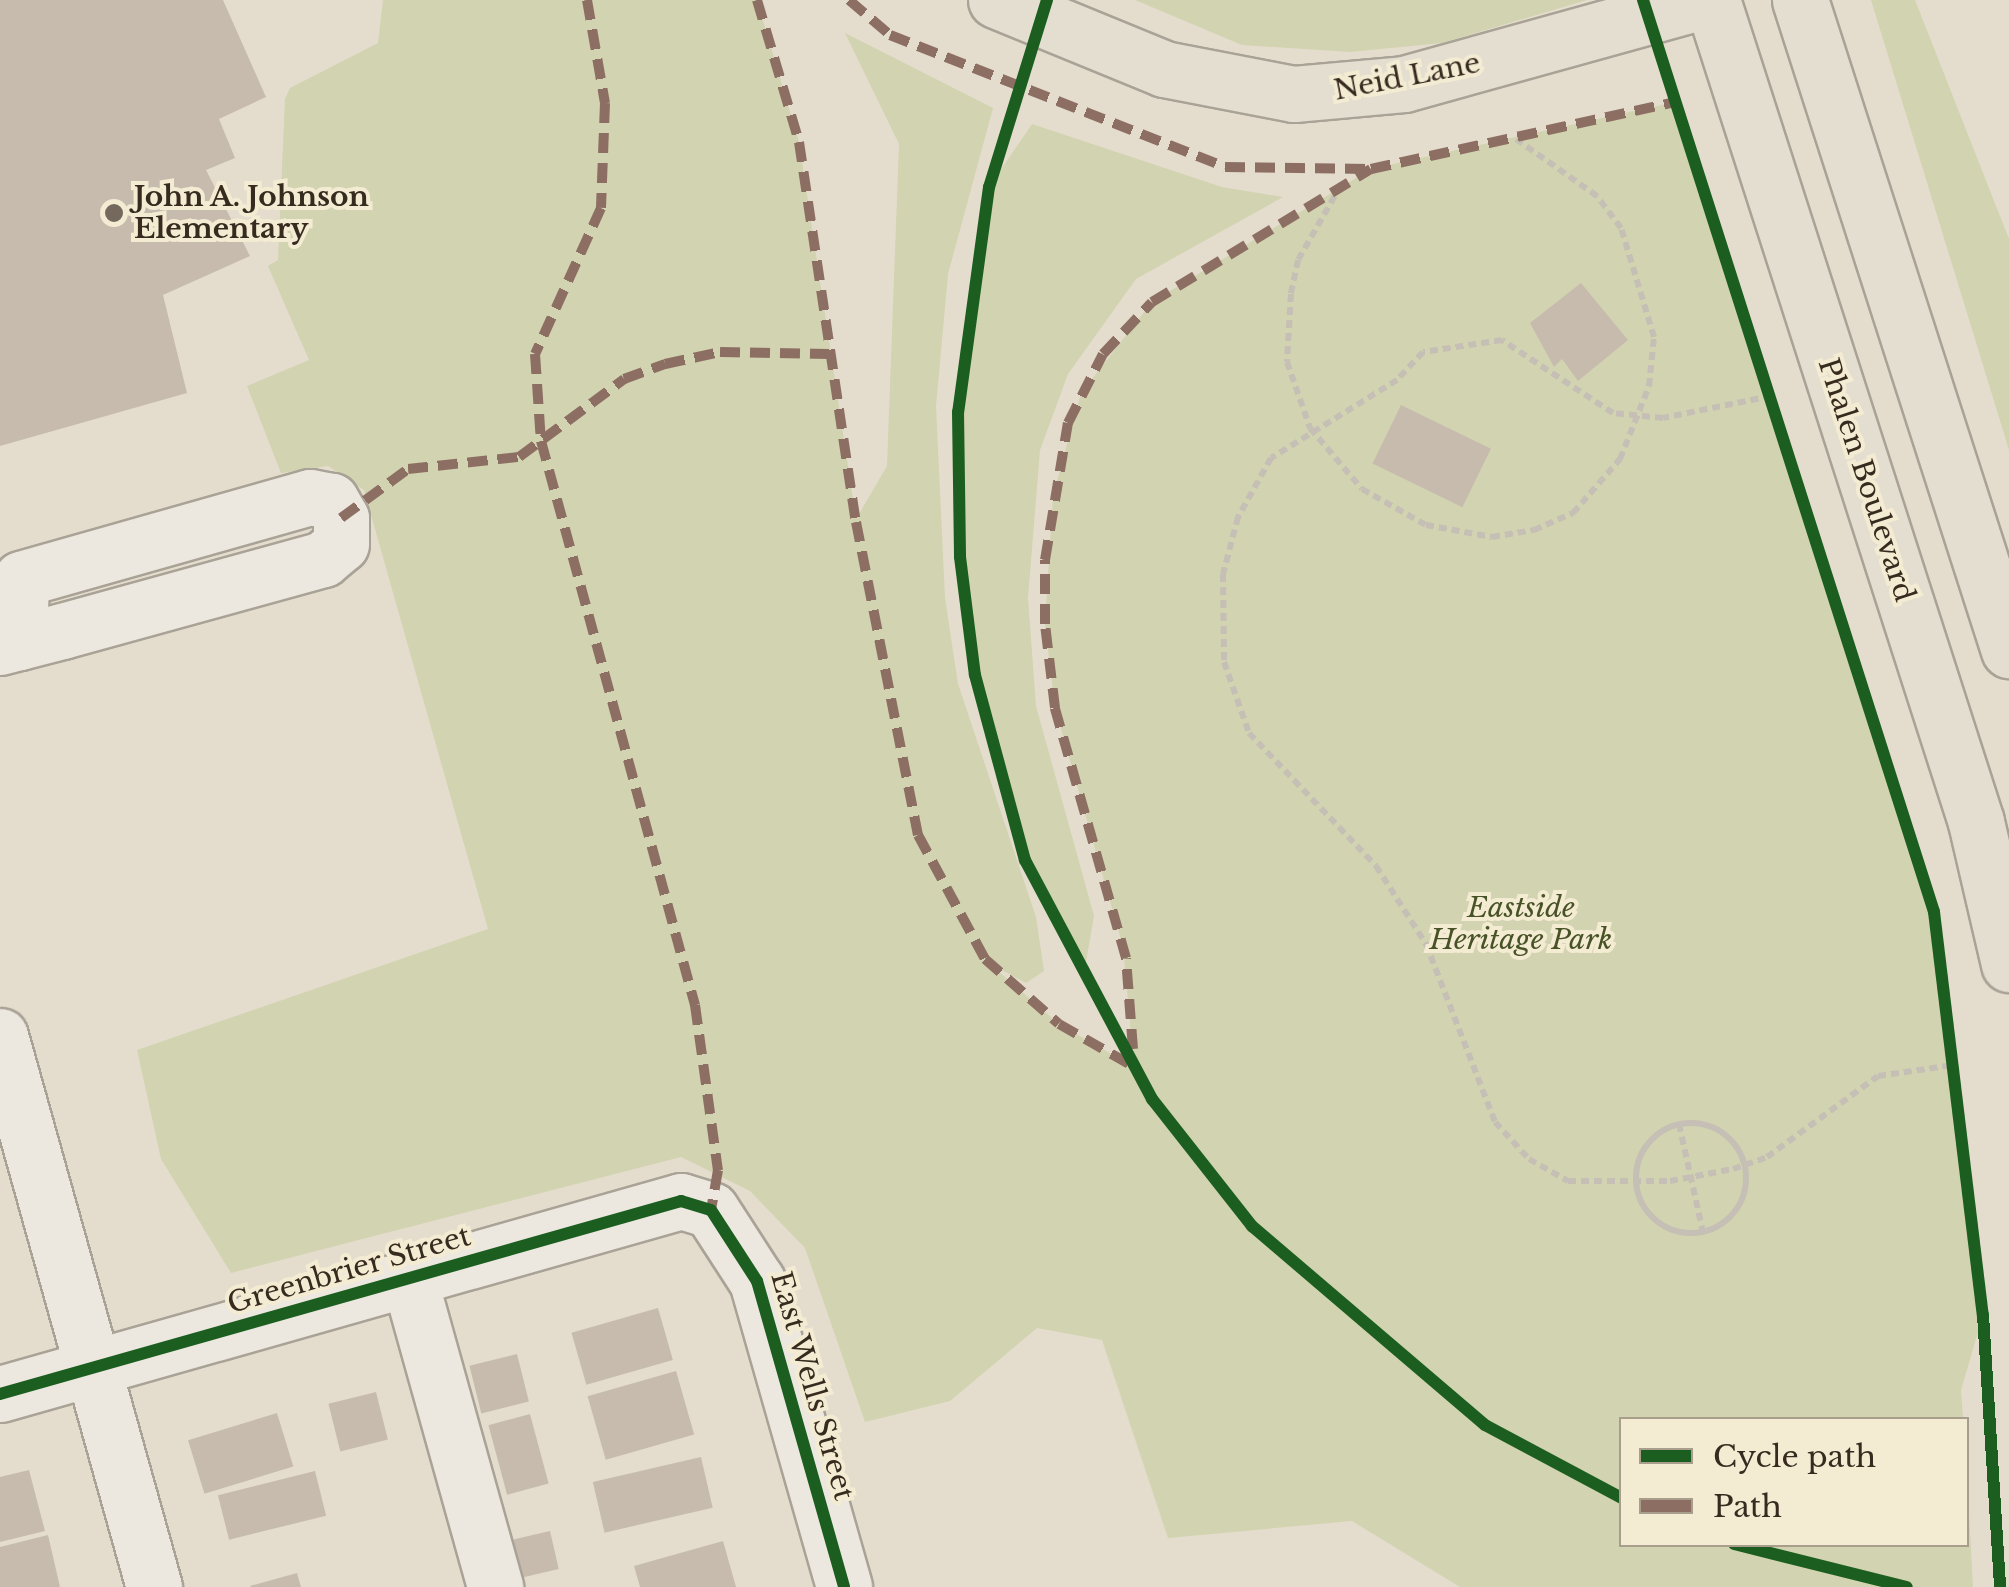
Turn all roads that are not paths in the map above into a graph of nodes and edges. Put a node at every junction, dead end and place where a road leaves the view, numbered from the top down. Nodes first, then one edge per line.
1 (996, 0) edge
2 (1709, 0) edge
3 (1800, 0) edge
4 (10, 644) edge
5 (2009, 650) edge
6 (2009, 964) edge
7 (0, 1036) edge
8 (711, 1210) joint
9 (409, 1278) junction
10 (94, 1369) junction
11 (0, 1394) edge
12 (154, 1587) edge
13 (495, 1587) edge
14 (844, 1587) edge

1 - 2 main road, Neid Lane
2 - 6 main road, Phalen Boulevard
3 - 5 main road
4 - 4 street
7 - 10 street
8 - 9 street, Greenbrier Street
8 - 14 street, East Wells Street
9 - 10 street, Greenbrier Street
9 - 13 street
10 - 11 street, Greenbrier Street
10 - 12 street

